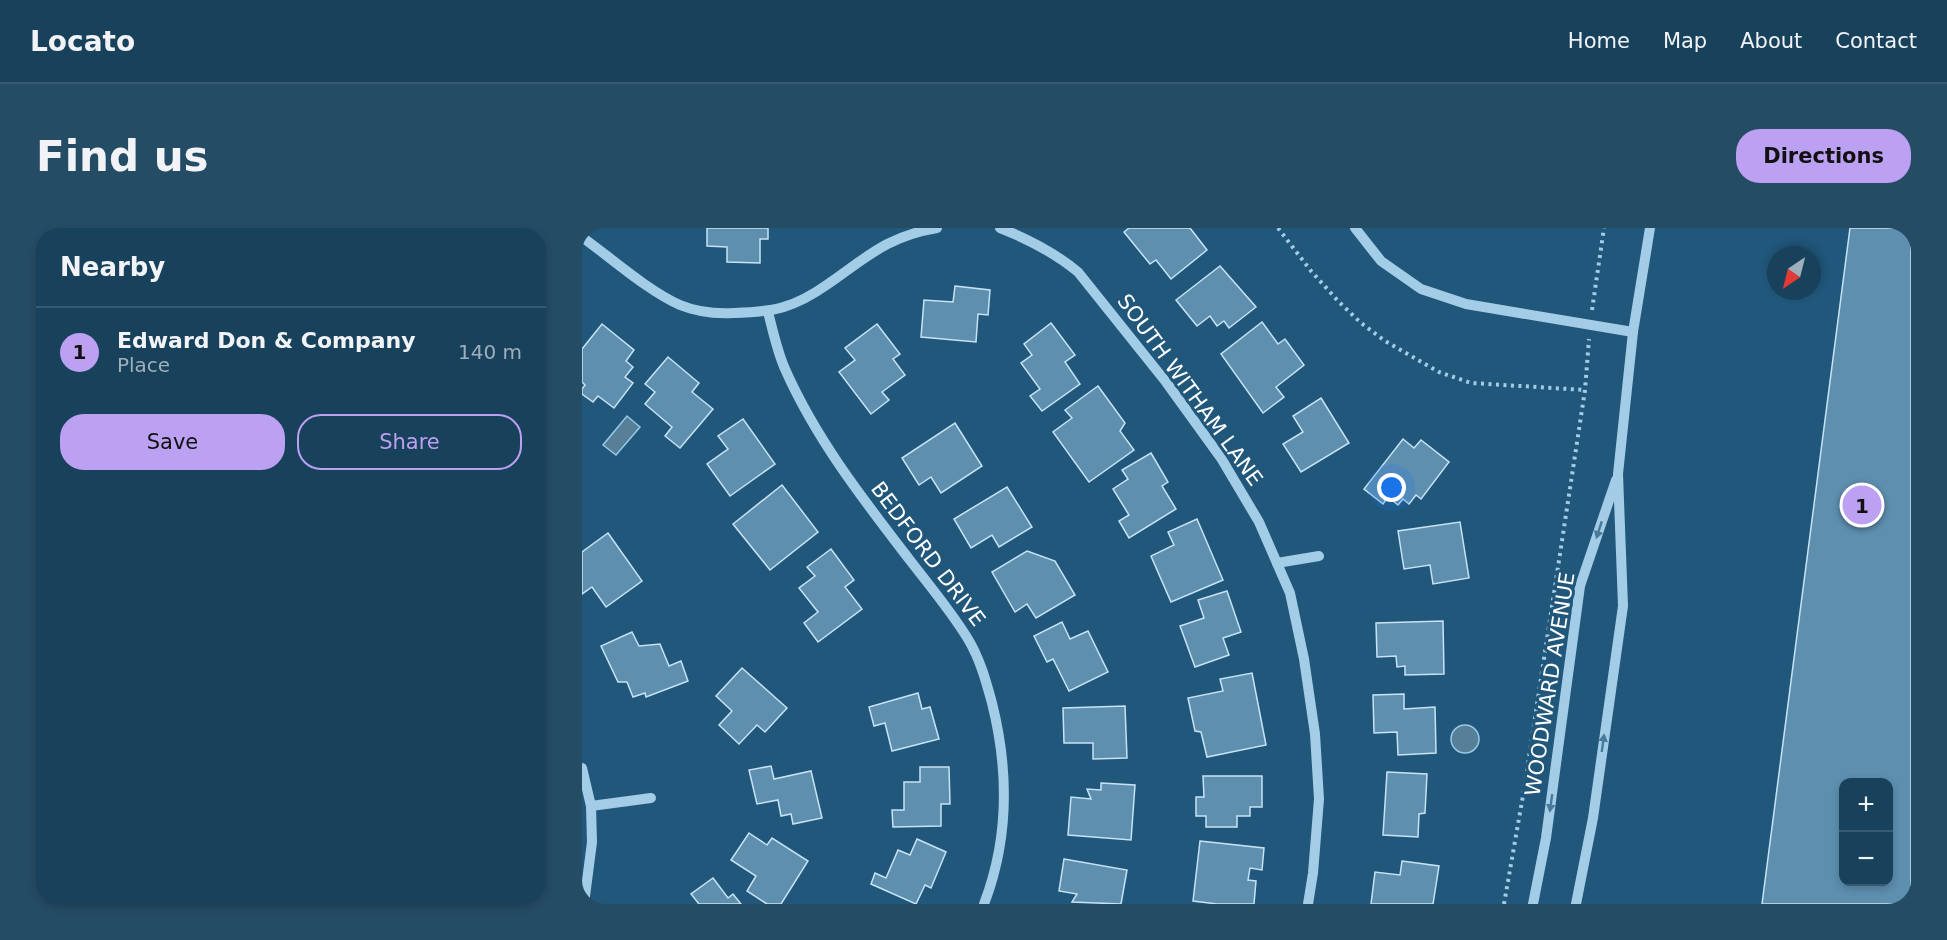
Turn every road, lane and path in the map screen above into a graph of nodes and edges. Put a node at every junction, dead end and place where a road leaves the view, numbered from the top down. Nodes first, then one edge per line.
1 (937, 228) edge
2 (1000, 228) edge
3 (1278, 228) edge
4 (1355, 228) edge
5 (1604, 228) edge
6 (1650, 228) edge
7 (582, 237) edge
8 (1594, 295) dead end
9 (768, 312) junction
10 (1633, 332) junction
11 (1587, 357) dead end
12 (1585, 390) junction
13 (1618, 474) junction
14 (1319, 556) dead end
15 (1277, 563) junction
16 (582, 768) edge
17 (651, 798) dead end
18 (591, 806) junction
19 (584, 904) edge
20 (984, 904) edge
21 (1308, 904) edge
22 (1504, 904) edge
23 (1533, 904) edge
24 (1576, 904) edge

1 - 9 street
2 - 15 street, SOUTH WITHAM LANE
3 - 12 path
4 - 10 street
5 - 8 path
6 - 10 street, WOODWARD AVENUE
7 - 9 street
9 - 20 street, BEDFORD DRIVE
10 - 13 street, WOODWARD AVENUE
11 - 12 path
12 - 22 path
13 -> 23 street, WOODWARD AVENUE
24 -> 13 street, WOODWARD AVENUE
14 - 15 street
15 - 21 street, SOUTH WITHAM LANE
16 - 18 street
17 - 18 street
18 - 19 street

